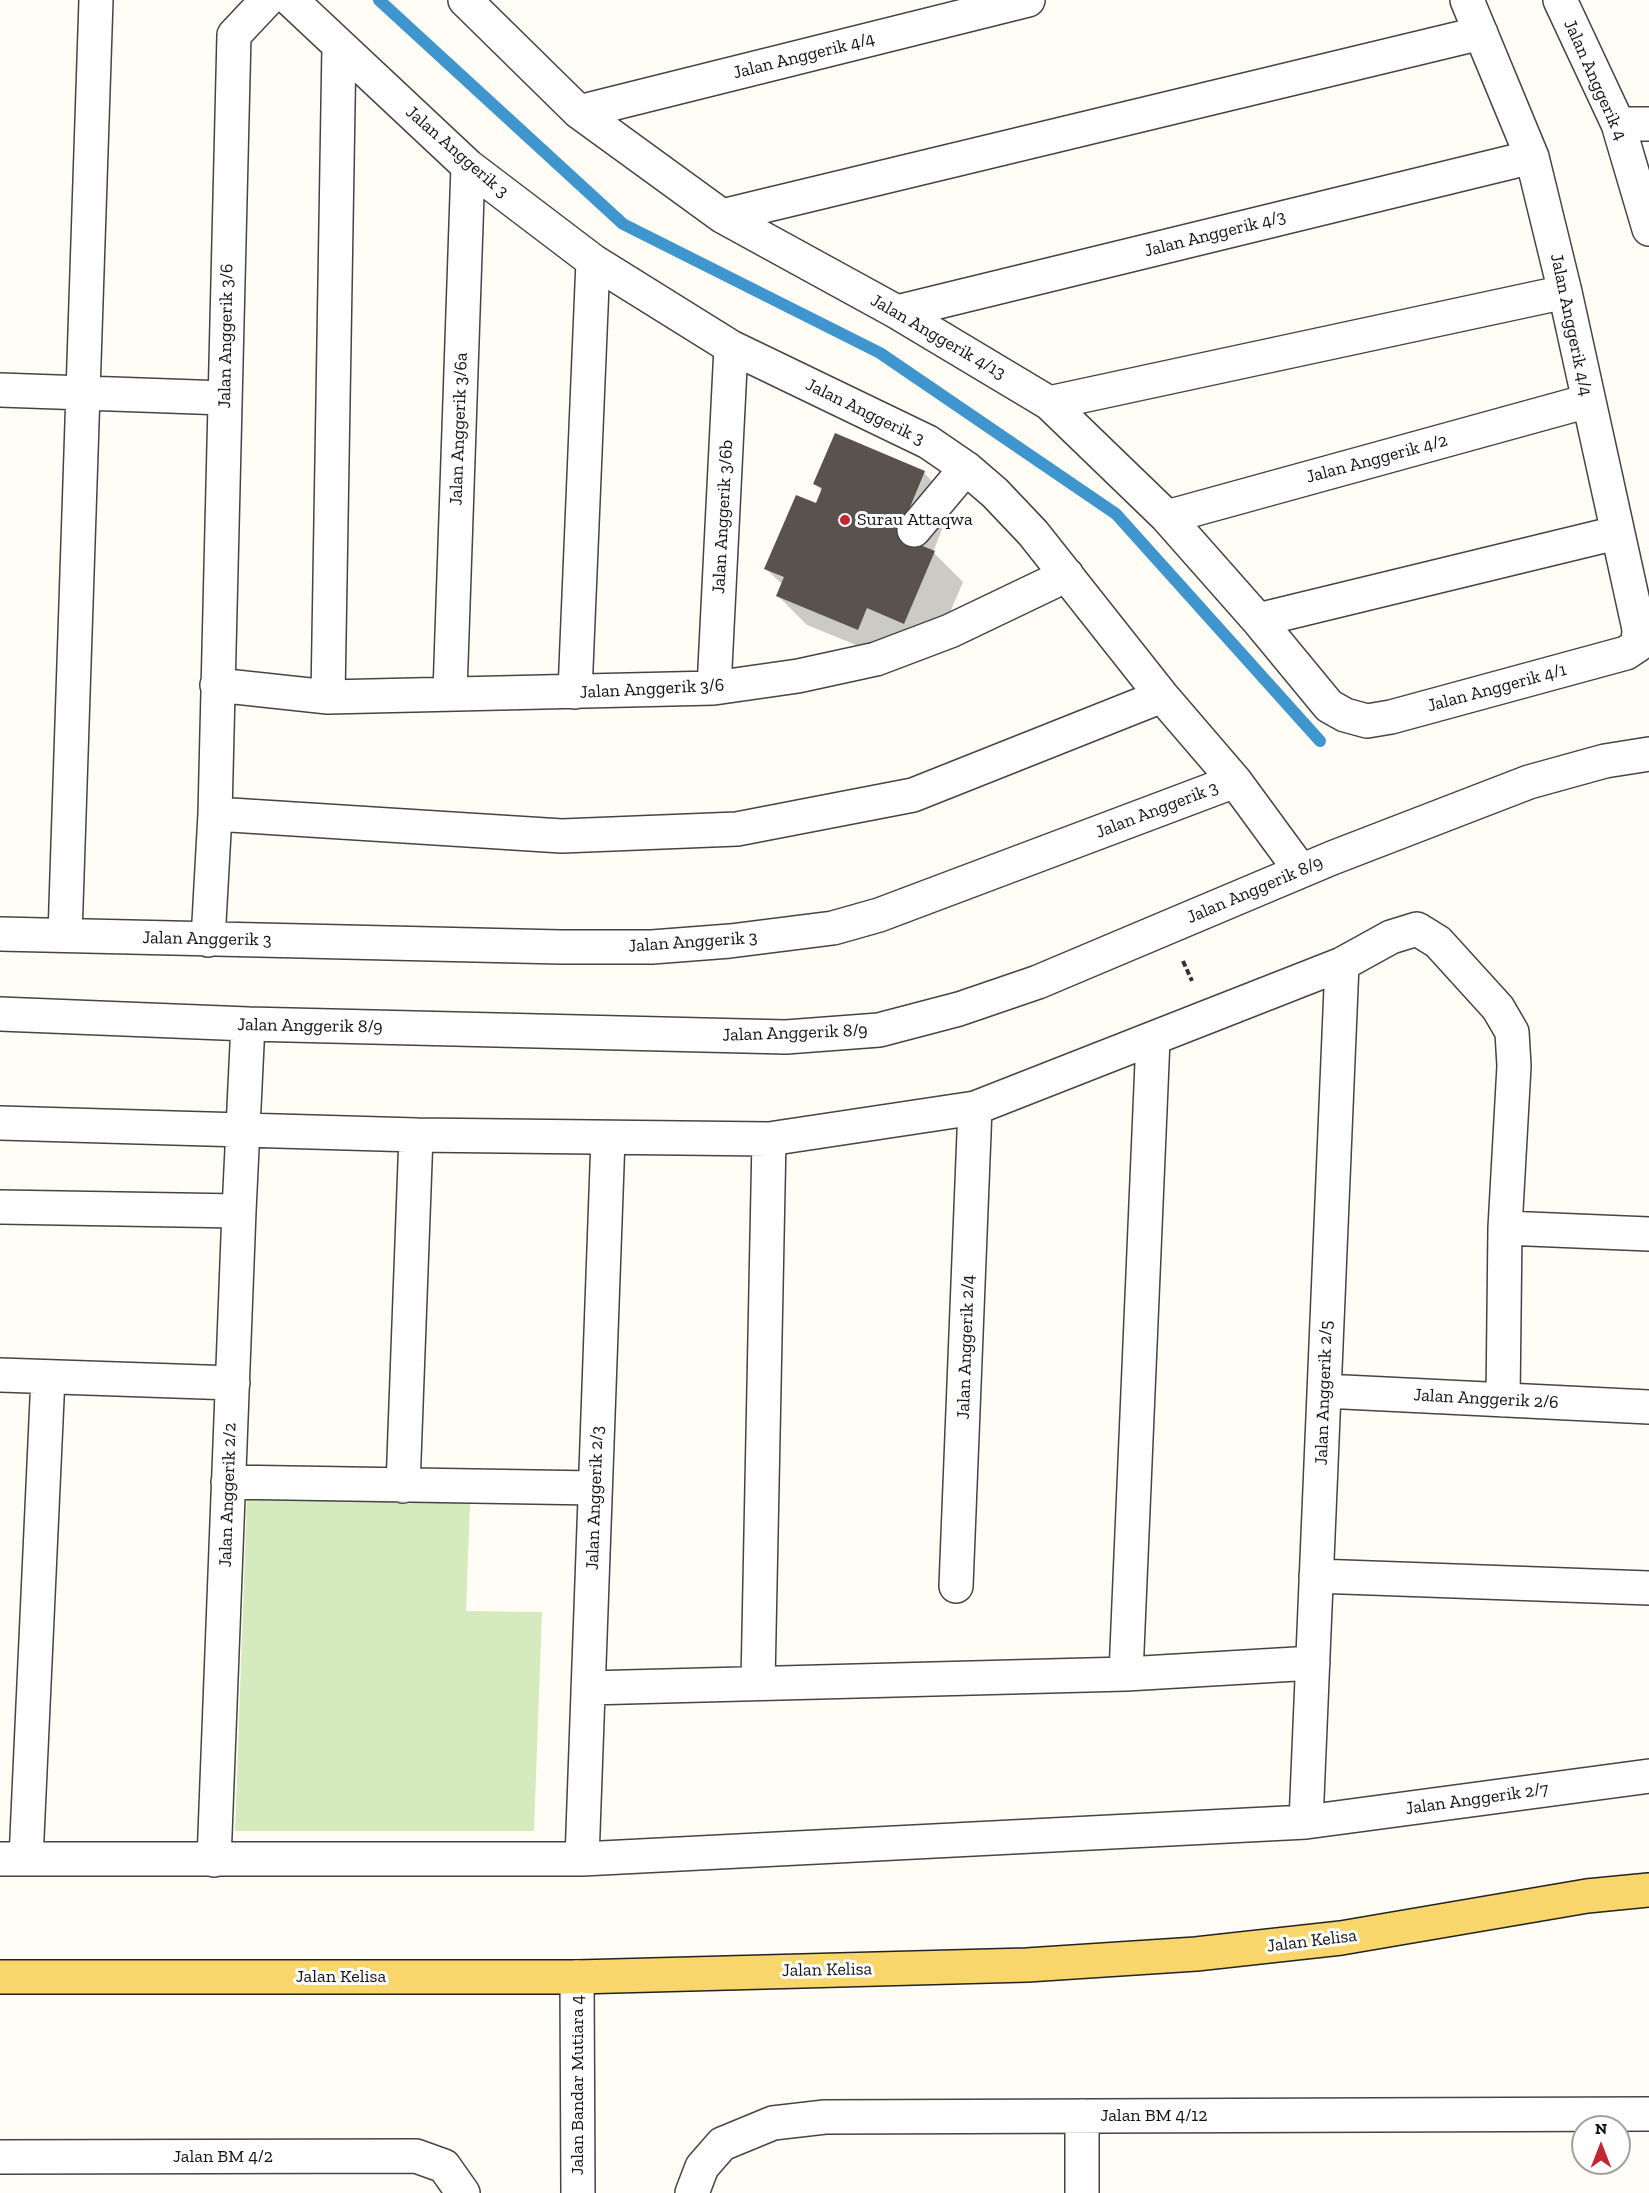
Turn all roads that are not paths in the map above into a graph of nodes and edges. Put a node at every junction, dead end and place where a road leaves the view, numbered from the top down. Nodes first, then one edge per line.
1 (96, 0) edge
2 (267, 0) edge
3 (291, 0) edge
4 (1028, 0) edge
5 (1467, 0) edge
6 (1560, 0) edge
7 (469, 1) edge
8 (1481, 33) junction
9 (339, 46) junction
10 (579, 112) junction
11 (1633, 124) edge
12 (1532, 157) junction
13 (468, 166) junction
14 (722, 216) junction
15 (1649, 229) edge
16 (593, 261) junction
17 (1565, 292) junction
18 (897, 312) junction
19 (731, 347) junction
20 (0, 390) edge
21 (85, 393) junction
22 (225, 398) junction
23 (1588, 401) junction
24 (1049, 403) junction
25 (966, 468) junction
26 (1167, 518) junction
27 (914, 530) dead end
28 (1616, 533) junction
29 (1067, 575) junction
30 (1258, 620) junction
31 (1626, 653) joint
32 (217, 686) junction
33 (714, 688) junction
34 (450, 692) junction
35 (575, 692) junction
36 (328, 696) junction
37 (1162, 696) junction
38 (1367, 721) joint
39 (1649, 754) edge
40 (1235, 781) junction
41 (215, 814) junction
42 (1301, 871) junction
43 (0, 934) edge
44 (65, 936) junction
45 (208, 940) junction
46 (1342, 964) junction
47 (0, 1014) edge
48 (248, 1024) junction
49 (1153, 1039) junction
50 (975, 1108) junction
51 (0, 1123) edge
52 (243, 1129) junction
53 (416, 1135) junction
54 (608, 1138) junction
55 (769, 1139) junction
56 (0, 1207) edge
57 (239, 1211) junction
58 (1505, 1228) junction
59 (1649, 1234) edge
60 (0, 1376) edge
61 (48, 1377) junction
62 (233, 1383) junction
63 (1324, 1391) junction
64 (1503, 1400) junction
65 (1649, 1407) edge
66 (228, 1482) junction
67 (403, 1486) junction
68 (595, 1488) junction
69 (1316, 1576) junction
70 (956, 1586) dead end
71 (1649, 1587) edge
72 (1313, 1663) junction
73 (1126, 1674) junction
74 (758, 1682) junction
75 (588, 1688) junction
76 (1649, 1776) edge
77 (1306, 1822) junction
78 (13, 1859) edge
79 (582, 1859) junction
80 (214, 1860) junction
81 (1649, 1890) edge
82 (0, 1977) edge
83 (577, 1977) junction
84 (1649, 2114) edge
85 (1082, 2116) junction
86 (0, 2157) edge
87 (464, 2193) edge
88 (578, 2193) edge
89 (692, 2193) edge
90 (1082, 2193) edge

1 - 21 street
2 - 22 street, Jalan Anggerik 3/6
3 - 9 street, Jalan Anggerik 3
4 - 10 street, Jalan Anggerik 4/4
5 - 8 street, Jalan Anggerik 4/4
6 - 11 street, Jalan Anggerik 4
7 - 10 street, Jalan Anggerik 4/13
8 - 12 street, Jalan Anggerik 4/4
8 - 14 street
9 - 13 street, Jalan Anggerik 3
9 - 36 street
10 - 14 street, Jalan Anggerik 4/13
11 - 15 street, Jalan Anggerik 4
12 - 17 street, Jalan Anggerik 4/4
12 - 18 street, Jalan Anggerik 4/3
13 - 16 street, Jalan Anggerik 3
13 - 34 street, Jalan Anggerik 3/6a
14 - 18 street, Jalan Anggerik 4/13
16 - 19 street, Jalan Anggerik 3
16 - 35 street
17 - 23 street, Jalan Anggerik 4/4
17 - 24 street
18 - 24 street, Jalan Anggerik 4/13
19 - 25 street, Jalan Anggerik 3
19 - 33 street, Jalan Anggerik 3/6b
20 - 21 street
21 - 22 street
21 - 44 street
22 - 32 street, Jalan Anggerik 3/6
23 - 26 street, Jalan Anggerik 4/2
23 - 28 street, Jalan Anggerik 4/4
24 - 26 street, Jalan Anggerik 4/13
25 - 27 street
25 - 29 street, Jalan Anggerik 3
26 - 30 street, Jalan Anggerik 4/13
28 - 30 street
28 - 31 street, Jalan Anggerik 4/4
29 - 33 street, Jalan Anggerik 3/6
29 - 37 street, Jalan Anggerik 3
30 - 38 street, Jalan Anggerik 4/13
31 - 38 street, Jalan Anggerik 4/1
32 - 36 street, Jalan Anggerik 3/6
32 - 41 street, Jalan Anggerik 3/6
33 - 35 street, Jalan Anggerik 3/6
34 - 35 street, Jalan Anggerik 3/6
34 - 36 street, Jalan Anggerik 3/6
37 - 40 street, Jalan Anggerik 3
37 - 41 street
39 - 42 street, Jalan Anggerik 8/9
40 - 42 street
40 - 45 street, Jalan Anggerik 3
41 - 45 street, Jalan Anggerik 3/6
42 - 48 street, Jalan Anggerik 8/9
43 - 44 street, Jalan Anggerik 3
44 - 45 street, Jalan Anggerik 3
46 - 49 street
46 - 58 street
46 - 63 street, Jalan Anggerik 2/5
47 - 48 street, Jalan Anggerik 8/9
48 - 52 street, Jalan Anggerik 2/2
49 - 50 street
49 - 73 street
50 - 55 street
50 - 70 street, Jalan Anggerik 2/4
51 - 52 street
52 - 53 street
52 - 57 street, Jalan Anggerik 2/2
53 - 54 street
53 - 67 street
54 - 55 street
54 - 68 street, Jalan Anggerik 2/3
55 - 74 street
56 - 57 street
57 - 62 street, Jalan Anggerik 2/2
58 - 59 street
58 - 64 street
60 - 61 street
61 - 62 street
61 - 78 street
62 - 66 street, Jalan Anggerik 2/2
63 - 64 street, Jalan Anggerik 2/6
63 - 69 street, Jalan Anggerik 2/5
64 - 65 street, Jalan Anggerik 2/6
66 - 67 street
66 - 80 street, Jalan Anggerik 2/2
67 - 68 street
68 - 75 street, Jalan Anggerik 2/3
69 - 71 street
69 - 72 street, Jalan Anggerik 2/5
72 - 73 street
72 - 77 street, Jalan Anggerik 2/5
73 - 74 street
74 - 75 street
75 - 79 street, Jalan Anggerik 2/3
76 - 77 street, Jalan Anggerik 2/7
77 - 79 street, Jalan Anggerik 2/7
78 - 80 street, Jalan Anggerik 2/7
79 - 80 street, Jalan Anggerik 2/7
81 - 83 main road, Jalan Kelisa
82 - 83 main road, Jalan Kelisa
83 - 88 street, Jalan Bandar Mutiara 4
84 - 85 street, Jalan BM 4/12
85 - 89 street, Jalan BM 4/12
85 - 90 street
86 - 87 street, Jalan BM 4/2

